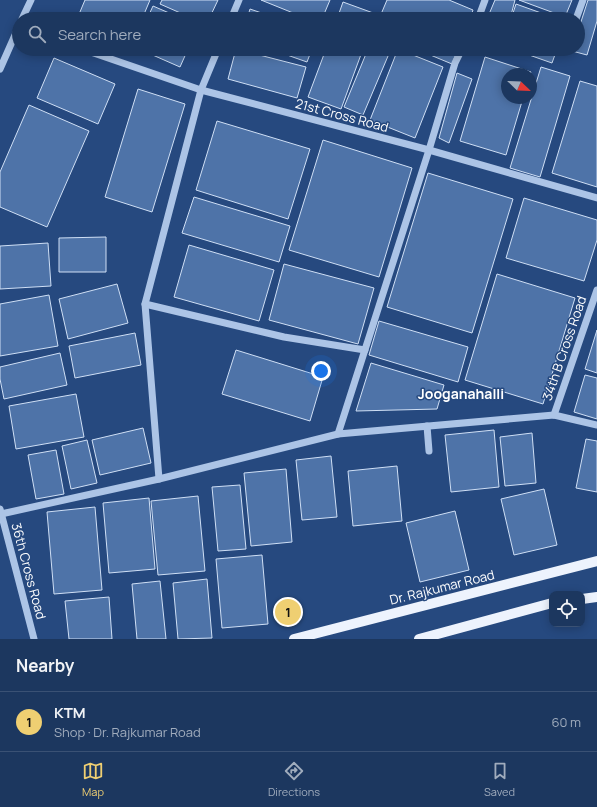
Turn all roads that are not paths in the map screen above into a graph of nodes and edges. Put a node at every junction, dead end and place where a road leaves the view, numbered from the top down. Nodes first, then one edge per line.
1 (31, 0) edge
2 (239, 0) edge
3 (485, 0) edge
4 (583, 0) edge
5 (25, 12) edge
6 (234, 12) edge
7 (481, 12) edge
8 (579, 12) edge
9 (12, 42) edge
10 (102, 56) edge
11 (215, 56) edge
12 (458, 56) edge
13 (0, 70) edge
14 (201, 90) junction
15 (429, 150) junction
16 (597, 198) edge
17 (597, 290) edge
18 (145, 304) junction
19 (365, 350) junction
20 (554, 415) junction
21 (597, 425) edge
22 (427, 426) junction
23 (338, 434) junction
24 (428, 451) dead end
25 (159, 479) junction
26 (1, 511) edge
27 (597, 561) edge
28 (597, 597) edge
29 (585, 599) edge
30 (549, 604) edge
31 (34, 639) edge
32 (294, 639) edge
33 (419, 639) edge

1 - 5 street
2 - 6 street
3 - 7 street
4 - 8 street
9 - 13 street
10 - 14 street, 21st Cross Road
11 - 14 street
12 - 15 street
14 - 15 street, 21st Cross Road
14 - 18 street
15 - 16 street, 21st Cross Road
15 - 19 street
17 - 20 street, 34th B Cross Road
18 - 19 street
18 - 25 street
19 - 23 street
20 - 21 street
20 - 22 street
22 - 23 street
22 - 24 street
23 - 25 street
25 - 26 street
26 - 31 street, 36th Cross Road
27 - 32 main road, Dr. Rajkumar Road
28 - 29 main road
30 - 33 main road

